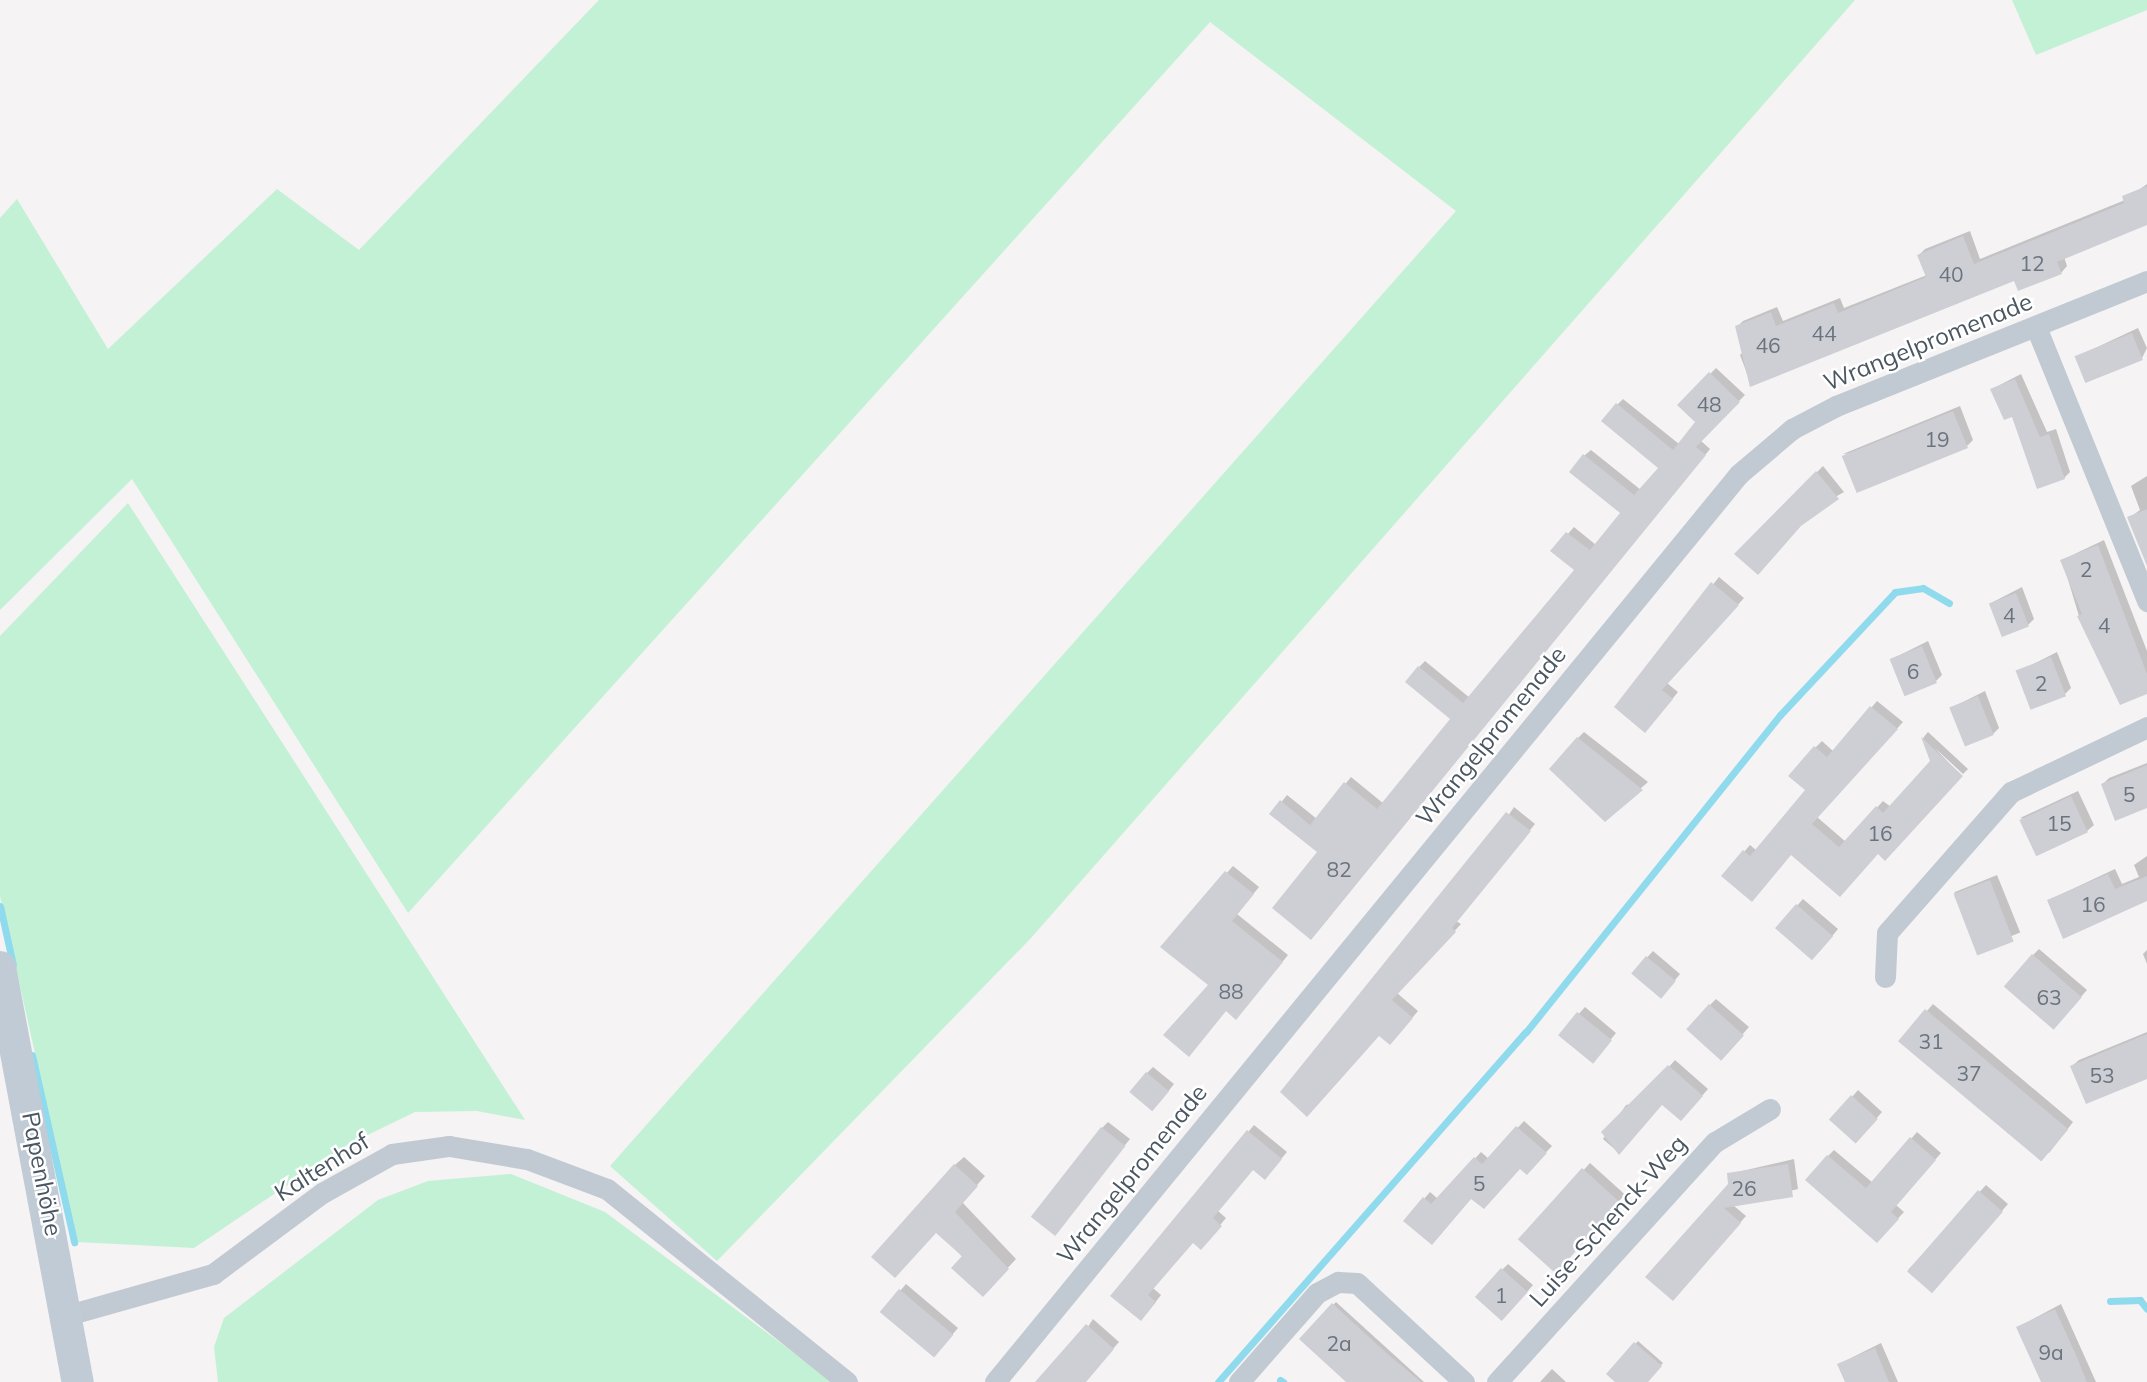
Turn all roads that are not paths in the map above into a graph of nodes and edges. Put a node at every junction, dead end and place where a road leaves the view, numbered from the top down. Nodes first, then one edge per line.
1 (2147, 281) edge
2 (2036, 327) junction
3 (2147, 601) edge
4 (2147, 727) edge
5 (0, 967) edge
6 (1885, 977) dead end
7 (1770, 1109) dead end
8 (68, 1315) junction
9 (78, 1382) edge
10 (847, 1382) edge
11 (995, 1382) edge
12 (1239, 1382) edge
13 (1464, 1382) edge
14 (1497, 1382) edge

1 - 2 street, Wrangelpromenade
2 - 3 street
2 - 11 street, Wrangelpromenade
4 - 6 street
5 - 8 main road, Papenhöhe
7 - 14 street, Luise-Schenck-Weg
8 - 9 main road, Papenhöhe
8 - 10 street, Kaltenhof
12 - 13 street

